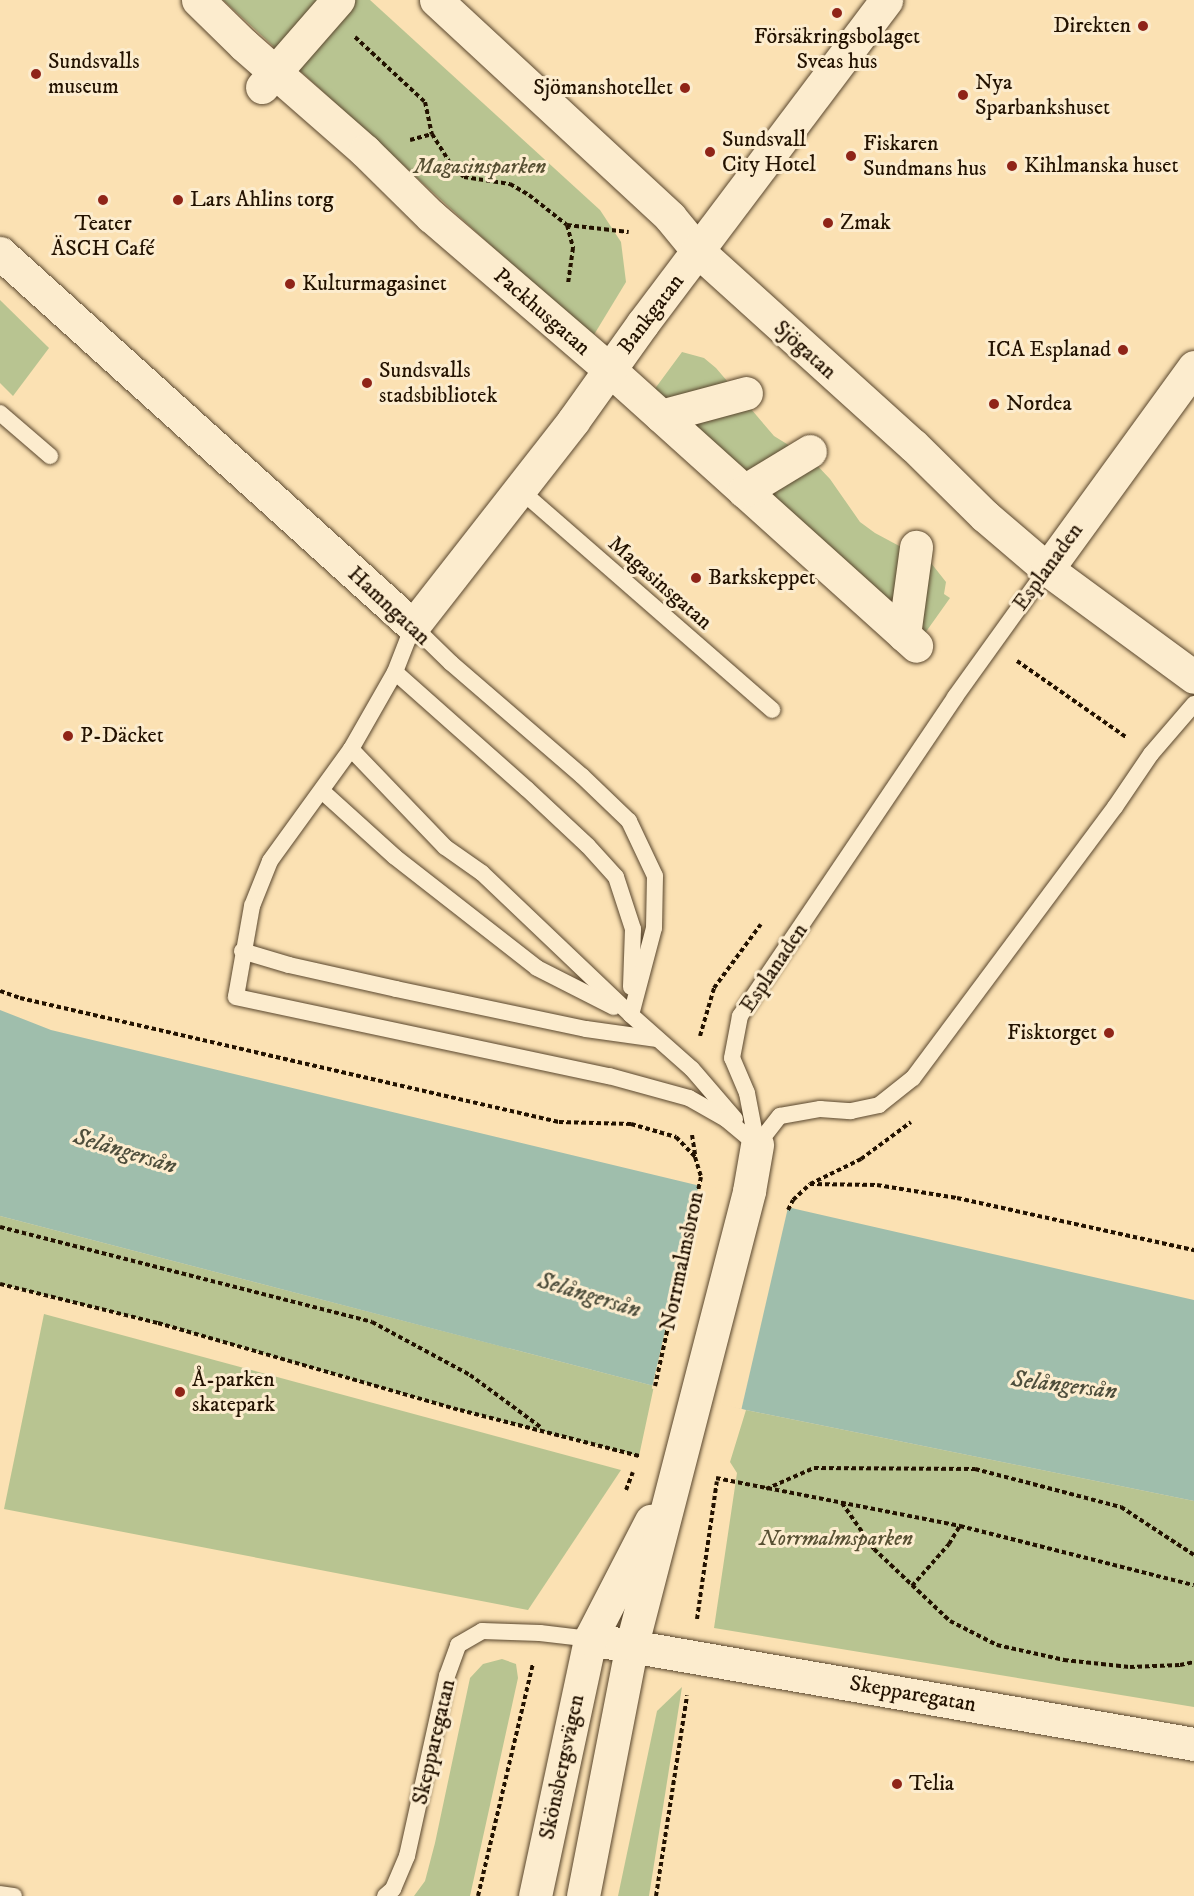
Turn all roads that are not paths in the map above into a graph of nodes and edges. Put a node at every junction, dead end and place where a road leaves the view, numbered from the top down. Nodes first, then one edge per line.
1 (198, 0) edge
2 (338, 0) edge
3 (436, 0) edge
4 (886, 0) edge
5 (268, 80) junction
6 (698, 251) junction
7 (0, 253) edge
8 (1194, 367) edge
9 (609, 370) junction
10 (746, 393) dead end
11 (0, 413) edge
12 (660, 416) junction
13 (810, 451) dead end
14 (50, 456) dead end
15 (519, 489) junction
16 (744, 491) junction
17 (916, 547) dead end
18 (1047, 569) junction
19 (413, 626) junction
20 (395, 672) junction
21 (1194, 677) edge
22 (1194, 704) edge
23 (772, 710) dead end
24 (351, 749) junction
25 (322, 791) junction
26 (242, 951) junction
27 (631, 1015) junction
28 (658, 1039) junction
29 (757, 1145) junction
30 (695, 1404) joint
31 (680, 1466) junction
32 (590, 1639) junction
33 (632, 1644) junction
34 (1194, 1744) edge
35 (0, 1894) edge
36 (14, 1896) edge
37 (385, 1896) edge
38 (535, 1896) edge
39 (583, 1896) edge

1 - 5 street, Packhusgatan
2 - 5 street
3 - 6 street, Sjögatan
4 - 6 street, Bankgatan
5 - 9 street, Packhusgatan
6 - 9 street, Bankgatan
6 - 18 street, Sjögatan
7 - 19 street, Hamngatan
8 - 18 street, Esplanaden
9 - 12 street, Packhusgatan
9 - 15 street, Bankgatan
10 - 12 street
11 - 14 lane
12 - 16 street, Packhusgatan
13 - 16 street
15 - 19 street, Bankgatan
15 - 23 lane, Magasinsgatan
16 - 17 street, Packhusgatan
18 - 21 street, Sjögatan
18 - 29 lane, Esplanaden
19 - 20 lane
19 - 27 lane, Hamngatan
20 - 24 lane
20 - 27 lane
22 - 29 lane
24 - 25 lane
24 - 27 lane
25 - 26 lane
25 - 27 lane
26 - 28 lane
26 - 29 lane
27 - 28 lane
28 - 29 lane
29 - 30 street, Norrmalmsbron
30 - 31 street, Skönsbergsvägen
31 - 32 street, Skönsbergsvägen
31 - 33 street, Skönsbergsvägen
32 - 33 street
32 - 37 lane, Skepparegatan
32 - 38 street, Skönsbergsvägen
33 - 34 street, Skepparegatan
33 - 39 street, Skönsbergsvägen
35 - 36 lane

